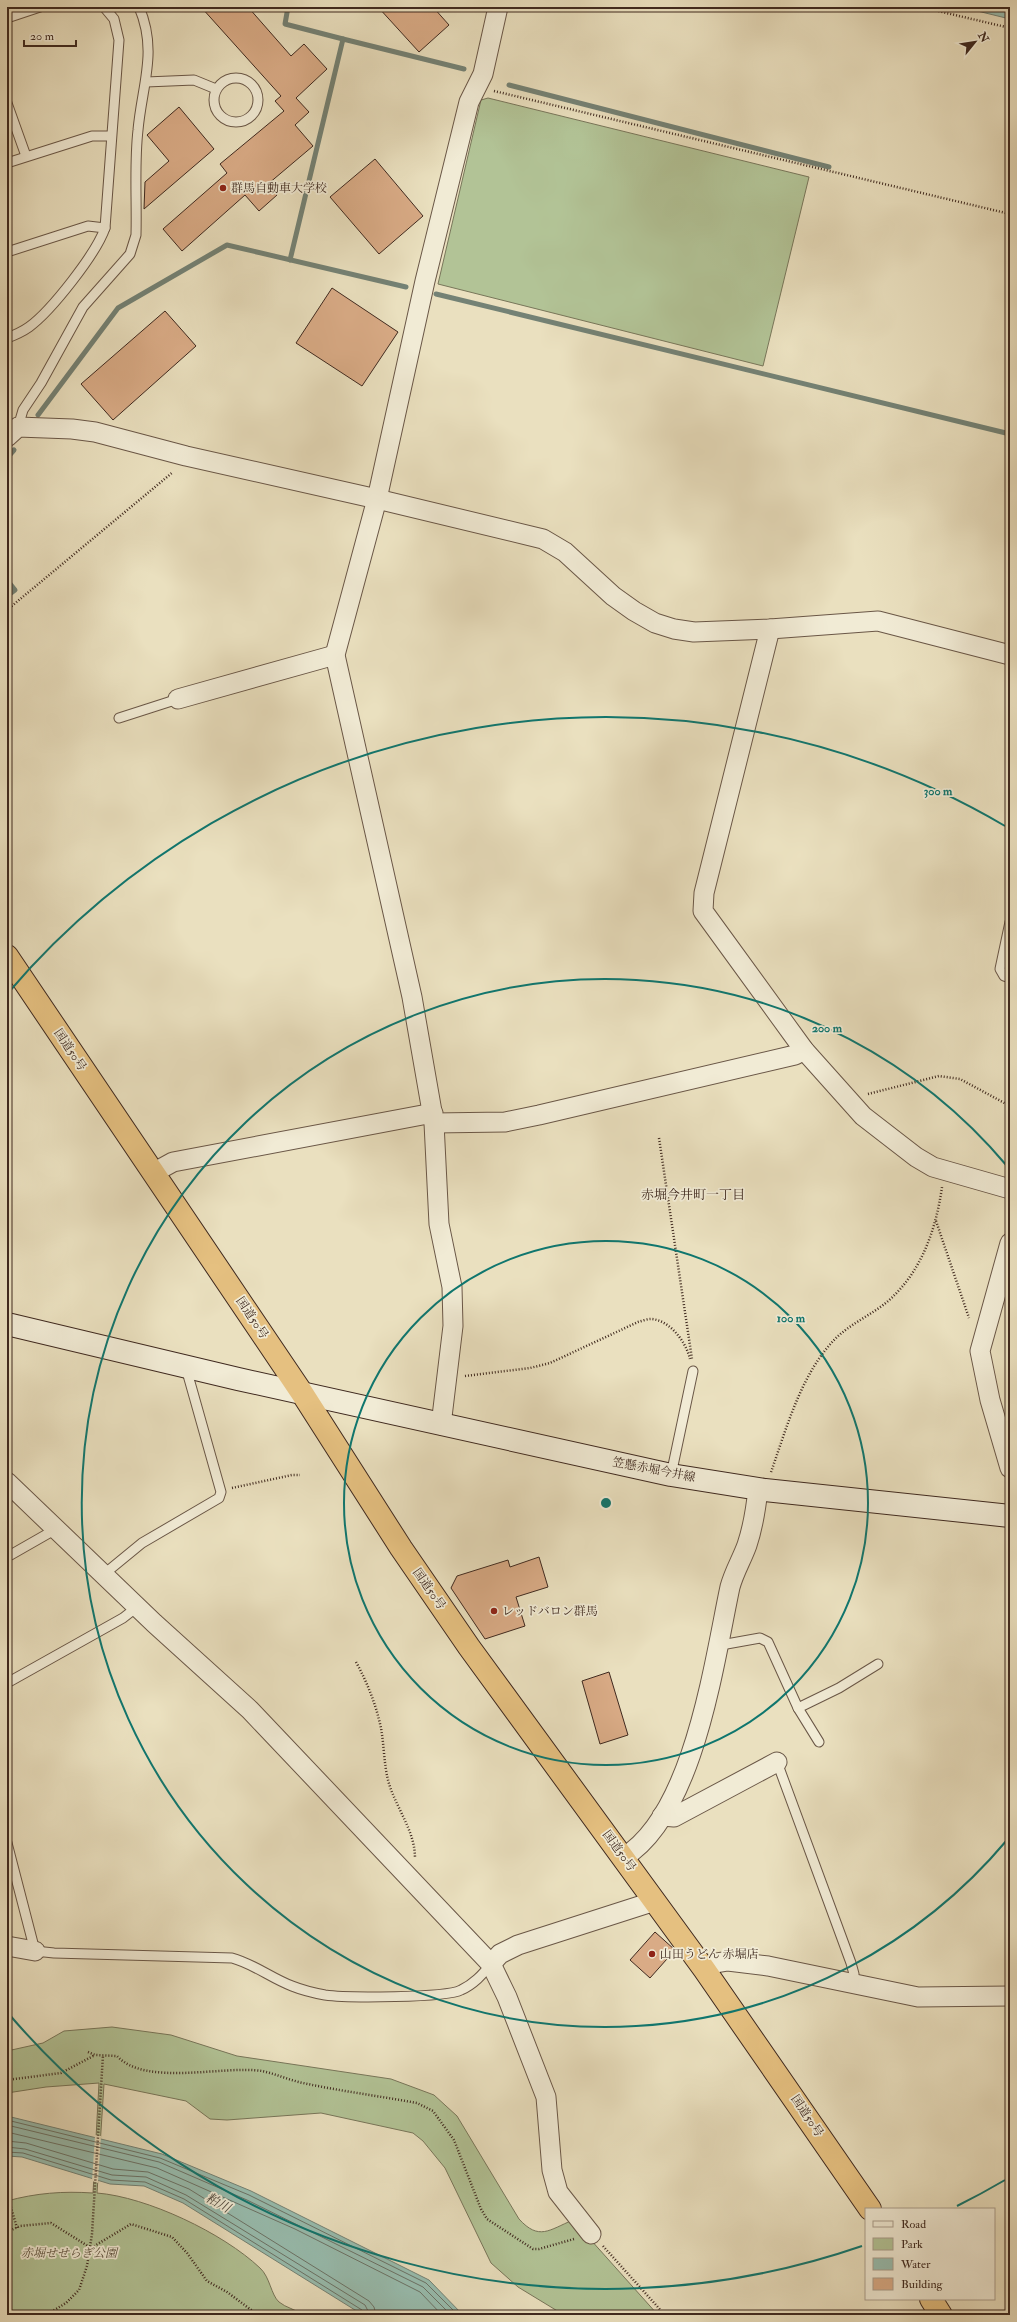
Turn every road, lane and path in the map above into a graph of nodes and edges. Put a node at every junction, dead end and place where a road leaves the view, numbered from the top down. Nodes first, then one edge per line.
1 (40, 7) edge
2 (104, 7) edge
3 (139, 7) edge
4 (498, 7) edge
5 (921, 7) edge
6 (7, 18) edge
7 (1010, 28) edge
8 (146, 82) junction
9 (478, 86) junction
10 (216, 89) junction
11 (7, 103) edge
12 (111, 136) junction
13 (26, 156) junction
14 (7, 163) edge
15 (1010, 214) edge
16 (106, 228) junction
17 (7, 252) edge
18 (7, 338) edge
19 (13, 432) edge
20 (186, 456) junction
21 (377, 499) junction
22 (7, 610) edge
23 (770, 629) junction
24 (335, 655) junction
25 (1010, 655) edge
26 (178, 699) joint
27 (118, 718) dead end
28 (1010, 922) edge
29 (7, 956) edge
30 (1010, 978) edge
31 (804, 1050) junction
32 (847, 1100) junction
33 (1010, 1106) edge
34 (434, 1118) junction
35 (659, 1138) dead end
36 (944, 1171) junction
37 (153, 1173) junction
38 (1010, 1188) edge
39 (936, 1221) junction
40 (1010, 1243) edge
41 (7, 1324) edge
42 (980, 1342) junction
43 (186, 1366) junction
44 (693, 1371) junction
45 (447, 1376) junction
46 (302, 1393) junction
47 (441, 1425) junction
48 (1010, 1468) edge
49 (300, 1475) dead end
50 (671, 1475) junction
51 (7, 1482) edge
52 (761, 1489) junction
53 (221, 1492) junction
54 (1010, 1516) edge
55 (56, 1529) junction
56 (7, 1557) edge
57 (103, 1575) junction
58 (137, 1607) junction
59 (720, 1645) junction
60 (356, 1662) dead end
61 (878, 1664) dead end
62 (7, 1683) edge
63 (798, 1708) junction
64 (819, 1742) dead end
65 (777, 1762) joint
66 (662, 1816) junction
67 (7, 1843) edge
68 (624, 1857) junction
69 (407, 1876) junction
70 (655, 1901) junction
71 (7, 1946) edge
72 (35, 1951) junction
73 (491, 1964) junction
74 (704, 1969) junction
75 (854, 1983) junction
76 (1010, 1996) edge
77 (88, 2052) dead end
78 (96, 2055) junction
79 (103, 2056) junction
80 (7, 2080) edge
81 (10, 2204) dead end
82 (869, 2208) edge
83 (17, 2228) junction
84 (7, 2232) edge
85 (591, 2234) junction
86 (91, 2248) junction
87 (932, 2300) edge
88 (46, 2315) edge
89 (258, 2315) edge
90 (664, 2315) edge
91 (941, 2315) edge

1 - 6 lane
2 - 12 lane
3 - 8 lane
4 - 9 street
5 - 7 path
8 - 10 lane
8 - 19 lane
9 - 15 path
9 - 21 street
10 - 10 lane
11 - 13 lane
12 - 13 lane
12 - 16 lane
13 - 14 lane
16 - 17 lane
16 - 18 lane
19 - 20 street
20 - 21 street
20 - 22 path
21 - 23 street
21 - 24 street
23 - 25 street
23 - 31 street
24 - 26 street
24 - 34 street
26 - 27 lane
28 - 30 lane
29 - 37 highway, 国道50号
31 - 32 street
31 - 34 street
32 - 33 path
32 - 36 street
34 - 37 street
34 - 45 street
35 - 44 path
36 - 38 street
36 - 39 path
37 - 46 highway, 国道50号
39 - 42 path
39 - 52 path
40 - 42 street
41 - 43 main road, 笠懸赤堀今井線
42 - 48 street
43 - 46 main road, 笠懸赤堀今井線
43 - 53 lane
44 - 45 path
44 - 50 lane
45 - 47 street
46 - 47 main road, 笠懸赤堀今井線
46 - 68 highway, 国道50号
47 - 50 main road, 笠懸赤堀今井線
49 - 53 path
50 - 52 main road, 笠懸赤堀今井線
51 - 55 street
52 - 54 main road, 笠懸赤堀今井線
52 - 59 street
53 - 57 lane
55 - 56 lane
55 - 57 street
57 - 58 street
58 - 62 lane
58 - 69 street
59 - 63 lane
59 - 66 street
60 - 69 path
61 - 63 lane
63 - 64 lane
65 - 66 street
65 - 75 lane
66 - 68 street
67 - 72 lane
68 - 70 highway, 国道50号
69 - 73 street
70 - 73 street
70 - 74 highway, 国道50号
71 - 72 street
72 - 73 lane
73 - 85 street
74 - 75 street
74 - 82 highway, 国道50号
75 - 76 street
77 - 78 path
78 - 79 path
78 - 80 path
79 - 85 path
79 - 86 path
81 - 83 path
83 - 84 path
83 - 86 path
85 - 90 path
86 - 88 path
86 - 89 path
87 - 91 highway

